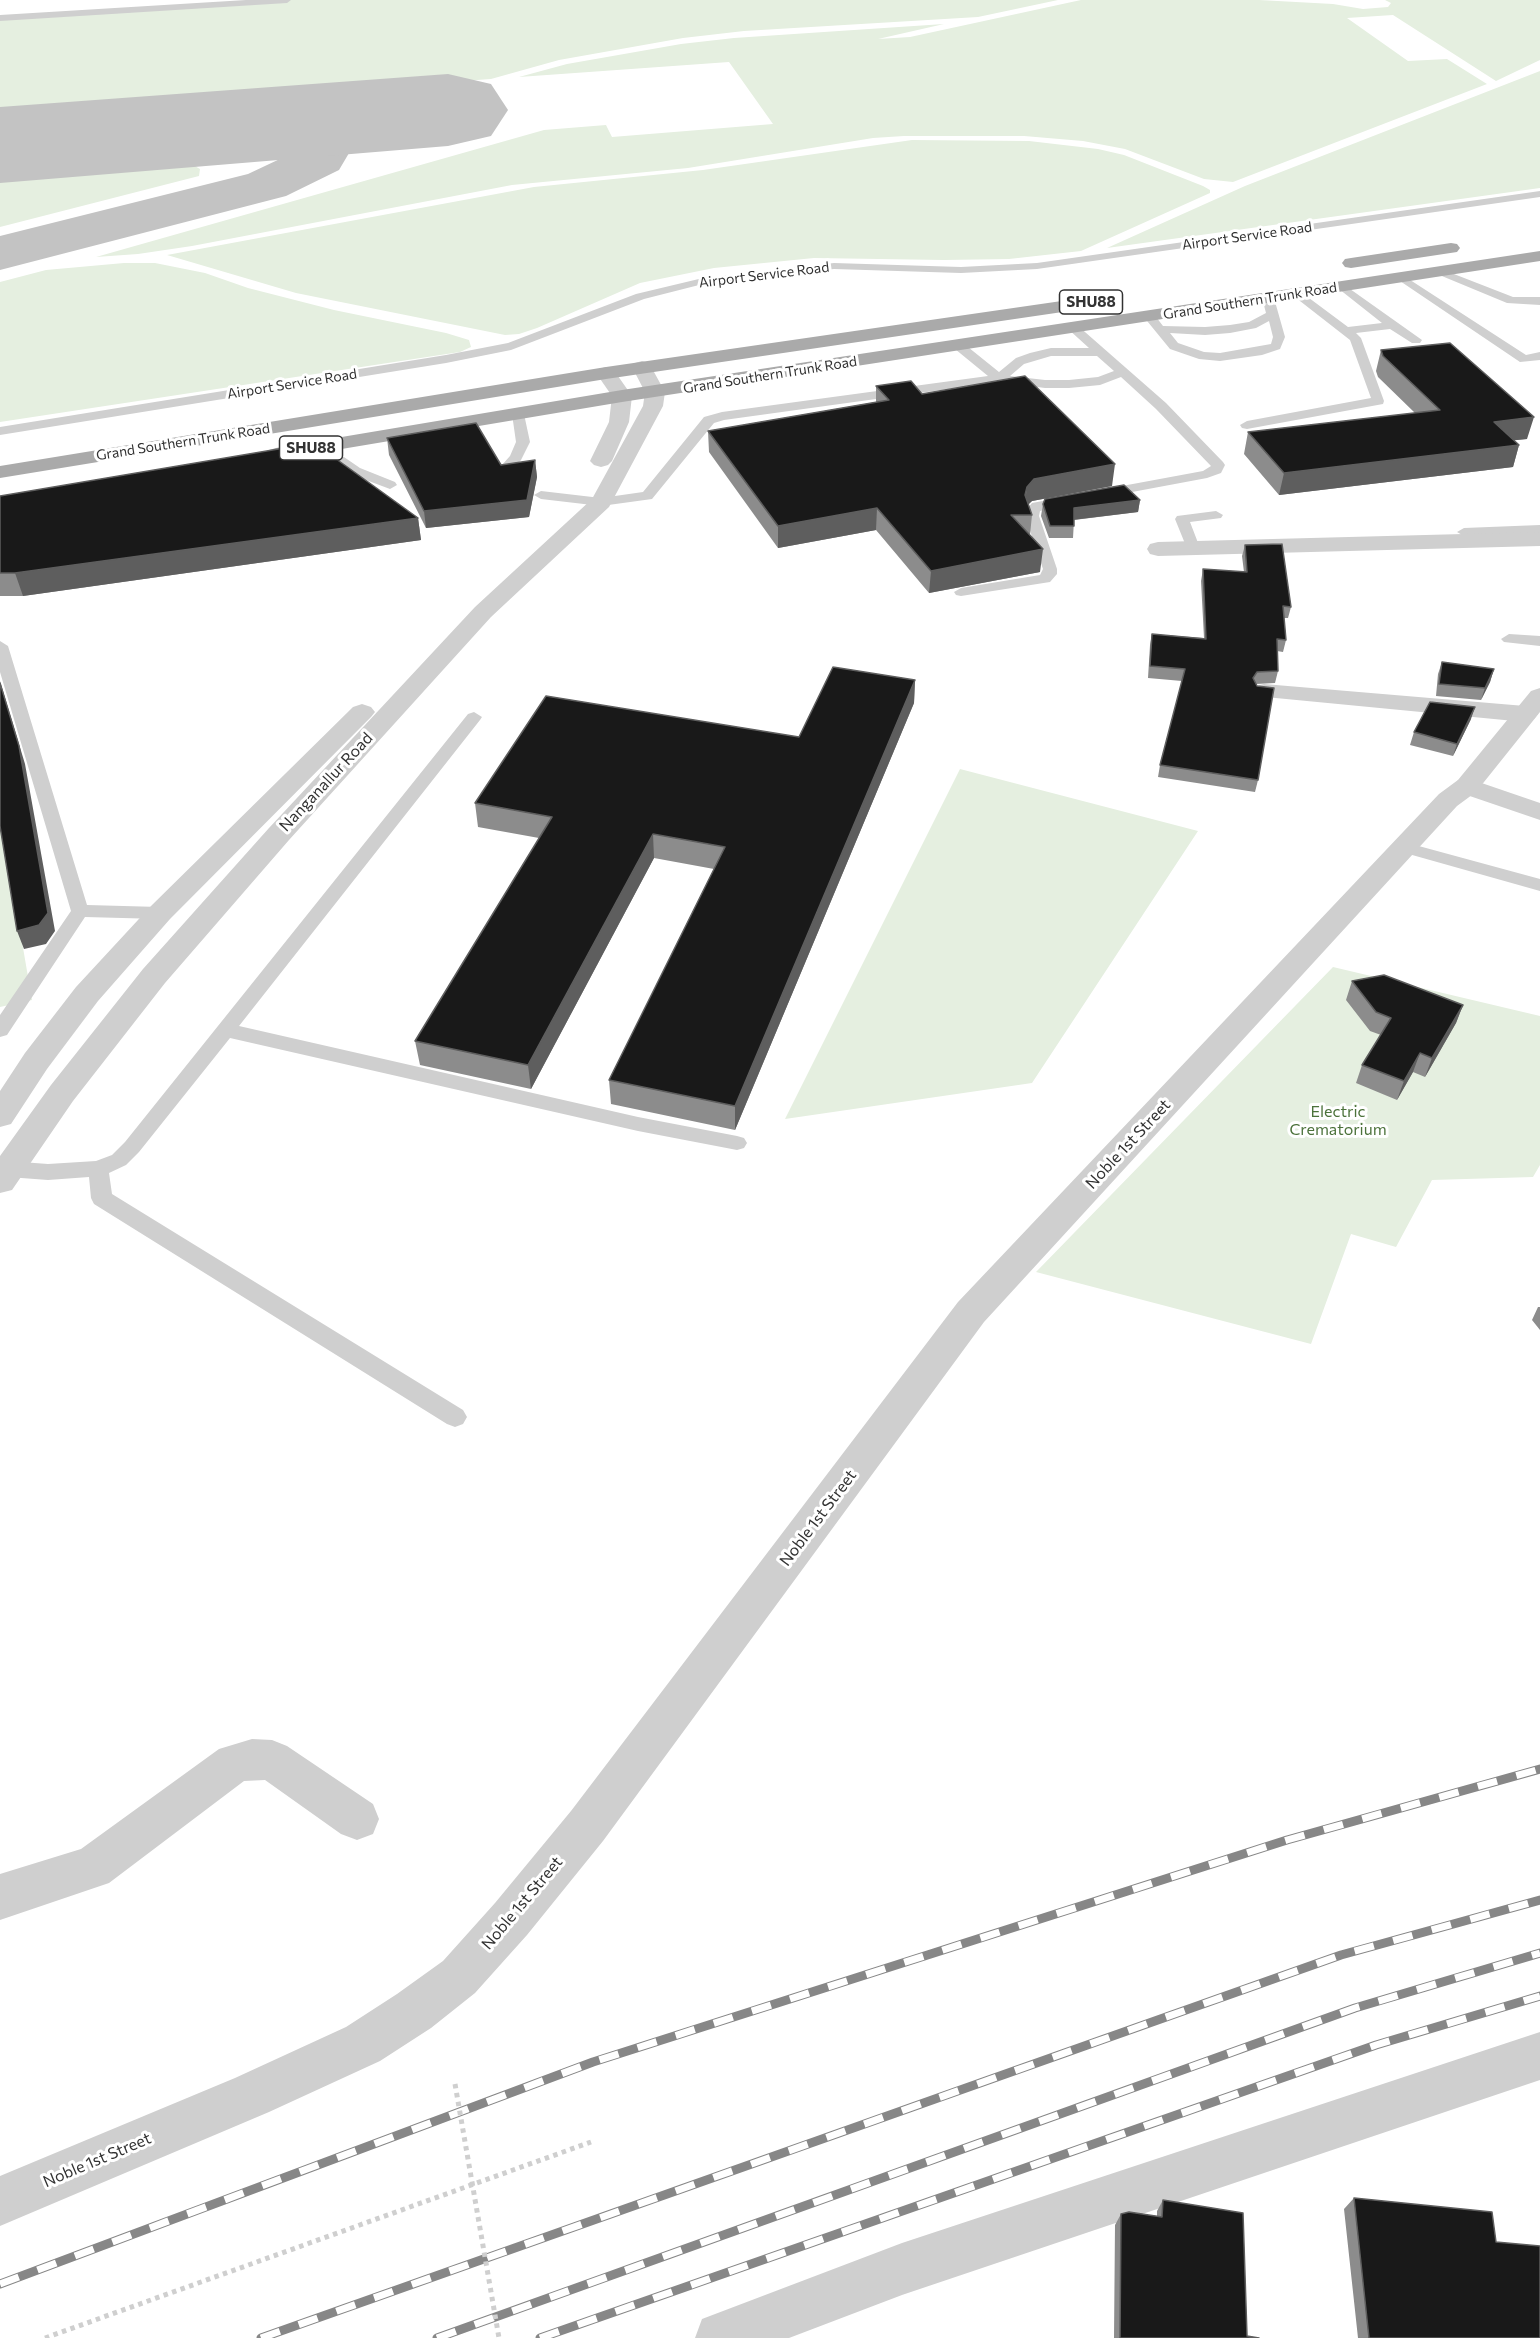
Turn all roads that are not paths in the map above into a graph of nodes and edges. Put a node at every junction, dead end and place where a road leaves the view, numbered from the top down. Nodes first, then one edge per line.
1 (287, 0) edge
2 (0, 18) edge
3 (1540, 194) edge
4 (1469, 245) dead end
5 (1540, 256) edge
6 (1328, 267) dead end
7 (1442, 272) junction
8 (1404, 279) junction
9 (1343, 286) junction
10 (1297, 294) junction
11 (1127, 297) dead end
12 (1540, 301) edge
13 (1271, 306) junction
14 (1154, 323) junction
15 (1392, 325) junction
16 (1073, 328) junction
17 (1346, 331) junction
18 (1416, 340) dead end
19 (959, 345) junction
20 (1101, 352) junction
21 (1540, 356) edge
22 (642, 368) junction
23 (1123, 372) junction
24 (606, 373) junction
25 (999, 378) junction
26 (655, 392) junction
27 (622, 396) junction
28 (518, 414) junction
29 (1247, 424) dead end
30 (0, 431) edge
31 (322, 446) junction
32 (253, 458) edge
33 (508, 466) edge
34 (0, 472) edge
35 (390, 484) dead end
36 (541, 495) dead end
37 (590, 501) junction
38 (1216, 515) dead end
39 (1540, 529) edge
40 (1464, 532) dead end
41 (1540, 538) edge
42 (1193, 548) junction
43 (1158, 549) dead end
44 (961, 592) edge
45 (448, 638) junction
46 (1509, 639) dead end
47 (1540, 641) edge
48 (0, 646) edge
49 (1264, 691) edge
50 (1533, 705) edge
51 (474, 717) dead end
52 (1467, 786) junction
53 (1540, 812) edge
54 (1404, 847) junction
55 (1540, 885) edge
56 (80, 911) junction
57 (160, 913) junction
58 (0, 1030) edge
59 (225, 1030) junction
60 (0, 1116) edge
61 (737, 1143) dead end
62 (98, 1169) junction
63 (4, 1175) edge
64 (455, 1417) dead end
65 (357, 1819) dead end
66 (0, 1897) edge
67 (1540, 2056) edge
68 (0, 2201) edge
69 (721, 2338) edge

1 - 2 lane
3 - 30 lane, Airport Service Road
4 - 6 main road, Grand Southern Trunk Road
5 - 7 main road, Grand Southern Trunk Road / SHU88
7 - 8 main road, Grand Southern Trunk Road / SHU88
7 - 12 lane
8 - 9 main road, Grand Southern Trunk Road / SHU88
8 - 21 lane
9 - 10 main road, Grand Southern Trunk Road / SHU88
9 - 15 lane
10 - 13 main road, Grand Southern Trunk Road / SHU88
10 - 17 lane
11 - 22 main road, Grand Southern Trunk Road / SHU88
13 - 14 main road, Grand Southern Trunk Road / SHU88
13 - 14 lane
14 - 16 main road, Grand Southern Trunk Road / SHU88
15 - 17 lane
15 - 18 lane
16 - 19 main road, Grand Southern Trunk Road / SHU88
16 - 20 lane
17 - 29 lane
19 - 25 lane
19 - 26 main road, Grand Southern Trunk Road / SHU88
20 - 23 lane
20 - 25 lane
22 - 24 main road, Grand Southern Trunk Road / SHU88
22 - 26 street
23 - 25 lane
23 - 44 lane
24 - 27 street
24 - 34 main road, Grand Southern Trunk Road / SHU88
25 - 37 lane
26 - 27 main road, Grand Southern Trunk Road / SHU88
26 - 37 street, Nanganallur Road
27 - 28 main road, Grand Southern Trunk Road / SHU88
27 - 37 street, Nanganallur Road
28 - 31 main road, Grand Southern Trunk Road / SHU88
28 - 33 lane
31 - 32 main road, Grand Southern Trunk Road / SHU88
31 - 35 lane
36 - 37 lane
37 - 45 street, Nanganallur Road
38 - 42 lane
39 - 40 lane
41 - 42 street
42 - 43 street
45 - 57 street, Nanganallur Road
45 - 63 street, Nanganallur Road
46 - 47 lane
48 - 56 lane
49 - 50 street
50 - 52 street, Noble 1st Street
51 - 59 lane
52 - 53 street
52 - 54 street, Noble 1st Street
54 - 55 lane
54 - 68 street, Noble 1st Street
56 - 57 lane
56 - 58 lane
57 - 60 street, Nanganallur Road
59 - 61 lane
59 - 62 lane
62 - 63 lane
62 - 64 lane
65 - 66 street
67 - 69 street

